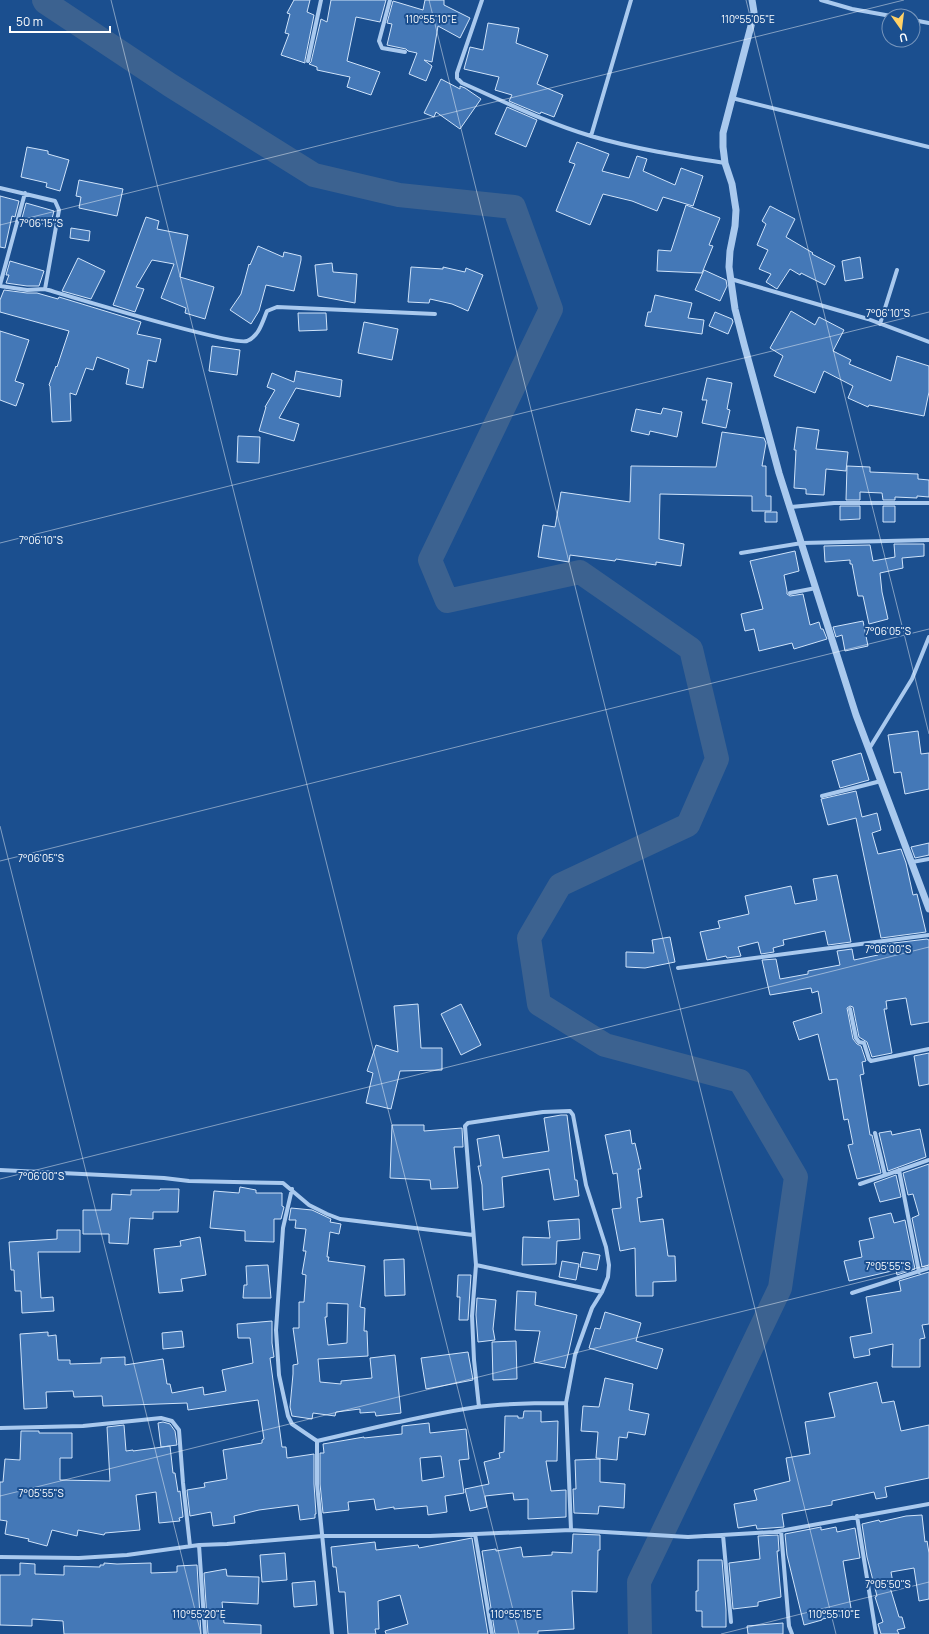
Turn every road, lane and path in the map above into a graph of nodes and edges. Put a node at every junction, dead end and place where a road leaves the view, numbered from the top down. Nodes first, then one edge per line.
1 (321, 0) edge
2 (390, 0) edge
3 (482, 0) edge
4 (631, 0) edge
5 (752, 0) edge
6 (821, 0) edge
7 (881, 14) edge
8 (405, 52) dead end
9 (308, 61) dead end
10 (732, 98) junction
11 (591, 136) junction
12 (929, 147) edge
13 (725, 163) junction
14 (0, 188) edge
15 (24, 193) junction
16 (897, 270) dead end
17 (731, 279) junction
18 (0, 285) edge
19 (45, 289) junction
20 (435, 314) dead end
21 (880, 324) junction
22 (929, 342) edge
23 (929, 503) edge
24 (790, 507) junction
25 (929, 540) edge
26 (802, 543) junction
27 (741, 553) dead end
28 (816, 588) junction
29 (790, 593) dead end
30 (929, 637) edge
31 (869, 749) junction
32 (882, 781) junction
33 (822, 796) dead end
34 (929, 859) edge
35 (912, 862) junction
36 (929, 909) edge
37 (929, 935) edge
38 (678, 968) dead end
39 (850, 1009) dead end
40 (929, 1049) edge
41 (875, 1134) dead end
42 (929, 1160) edge
43 (0, 1170) edge
44 (899, 1170) junction
45 (885, 1175) junction
46 (860, 1184) dead end
47 (292, 1189) junction
48 (473, 1235) junction
49 (476, 1265) junction
50 (929, 1268) edge
51 (919, 1272) junction
52 (602, 1292) junction
53 (852, 1293) dead end
54 (566, 1403) junction
55 (479, 1407) junction
56 (0, 1428) edge
57 (316, 1441) junction
58 (929, 1504) edge
59 (857, 1516) junction
60 (571, 1530) junction
61 (781, 1531) junction
62 (475, 1534) junction
63 (723, 1535) junction
64 (323, 1536) junction
65 (199, 1545) junction
66 (190, 1546) junction
67 (0, 1557) edge
68 (731, 1622) dead end
69 (205, 1634) edge
70 (332, 1634) edge
71 (492, 1634) edge
72 (792, 1634) edge
73 (876, 1634) edge

1 - 9 street
2 - 8 street
3 - 11 street
4 - 11 street
5 - 10 street
6 - 7 street
10 - 12 street
10 - 13 street
11 - 13 street
13 - 17 street
14 - 15 street
15 - 18 street
15 - 19 street
16 - 21 street
17 - 21 street
17 - 24 street
18 - 19 street
19 - 20 street
21 - 22 street
23 - 24 street
24 - 26 street
25 - 26 street
26 - 27 street
26 - 28 street
28 - 29 street
28 - 31 street
30 - 31 street
31 - 32 street
32 - 33 street
32 - 35 street
34 - 35 street
35 - 36 street
37 - 38 street
39 - 40 street
41 - 45 street
42 - 44 street
43 - 47 street
44 - 45 street
44 - 51 street
45 - 46 street
47 - 48 street
47 - 57 street
48 - 49 street
48 - 52 street
49 - 52 street
49 - 55 street
50 - 51 street
51 - 53 street
52 - 54 street
54 - 55 street
54 - 60 street
55 - 57 street
56 - 66 street
57 - 64 street
58 - 59 street
59 - 61 street
59 - 73 street
60 - 62 street
60 - 63 street
61 - 63 street
61 - 72 street
62 - 64 street
62 - 71 street
63 - 68 street
64 - 65 street
64 - 70 street
65 - 66 street
65 - 69 street
66 - 67 street

